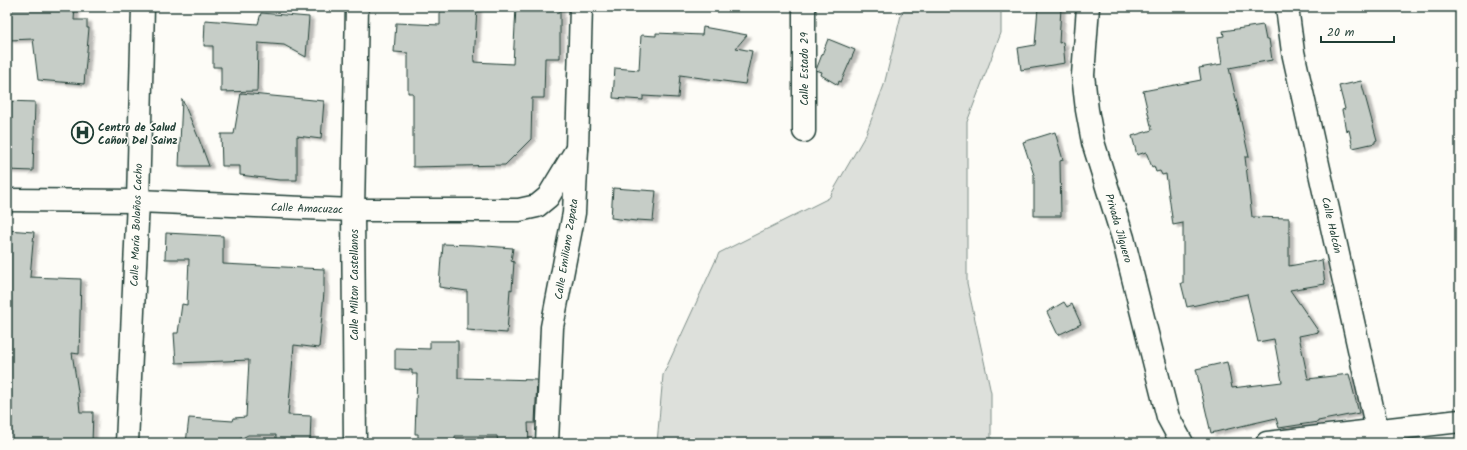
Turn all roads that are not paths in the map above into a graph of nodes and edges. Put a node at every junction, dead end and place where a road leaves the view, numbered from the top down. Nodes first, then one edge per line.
1 (143, 7) edge
2 (357, 7) edge
3 (581, 7) edge
4 (804, 7) edge
5 (1088, 7) edge
6 (1287, 7) edge
7 (804, 131) dead end
8 (577, 150) junction
9 (7, 200) edge
10 (138, 201) junction
11 (353, 210) junction
12 (1460, 421) edge
13 (1379, 437) edge
14 (127, 443) edge
15 (355, 443) edge
16 (547, 443) edge
17 (1182, 443) edge
18 (1267, 443) edge

1 - 10 street, Calle María Bolaños Cacho
2 - 11 street, Calle Milton Castellanos
3 - 8 street, Calle Emiliano Zapata
4 - 7 street, Calle Estado 29
5 - 17 street, Privada Jilguero
6 - 13 street, Calle Halcón
8 - 11 street, Calle Amacuzac
8 - 16 street, Calle Emiliano Zapata
9 - 10 street, Calle Amacuzac
10 - 11 street, Calle Amacuzac
10 - 14 street, Calle María Bolaños Cacho
11 - 15 street, Calle Milton Castellanos
12 - 13 street
13 - 18 street

